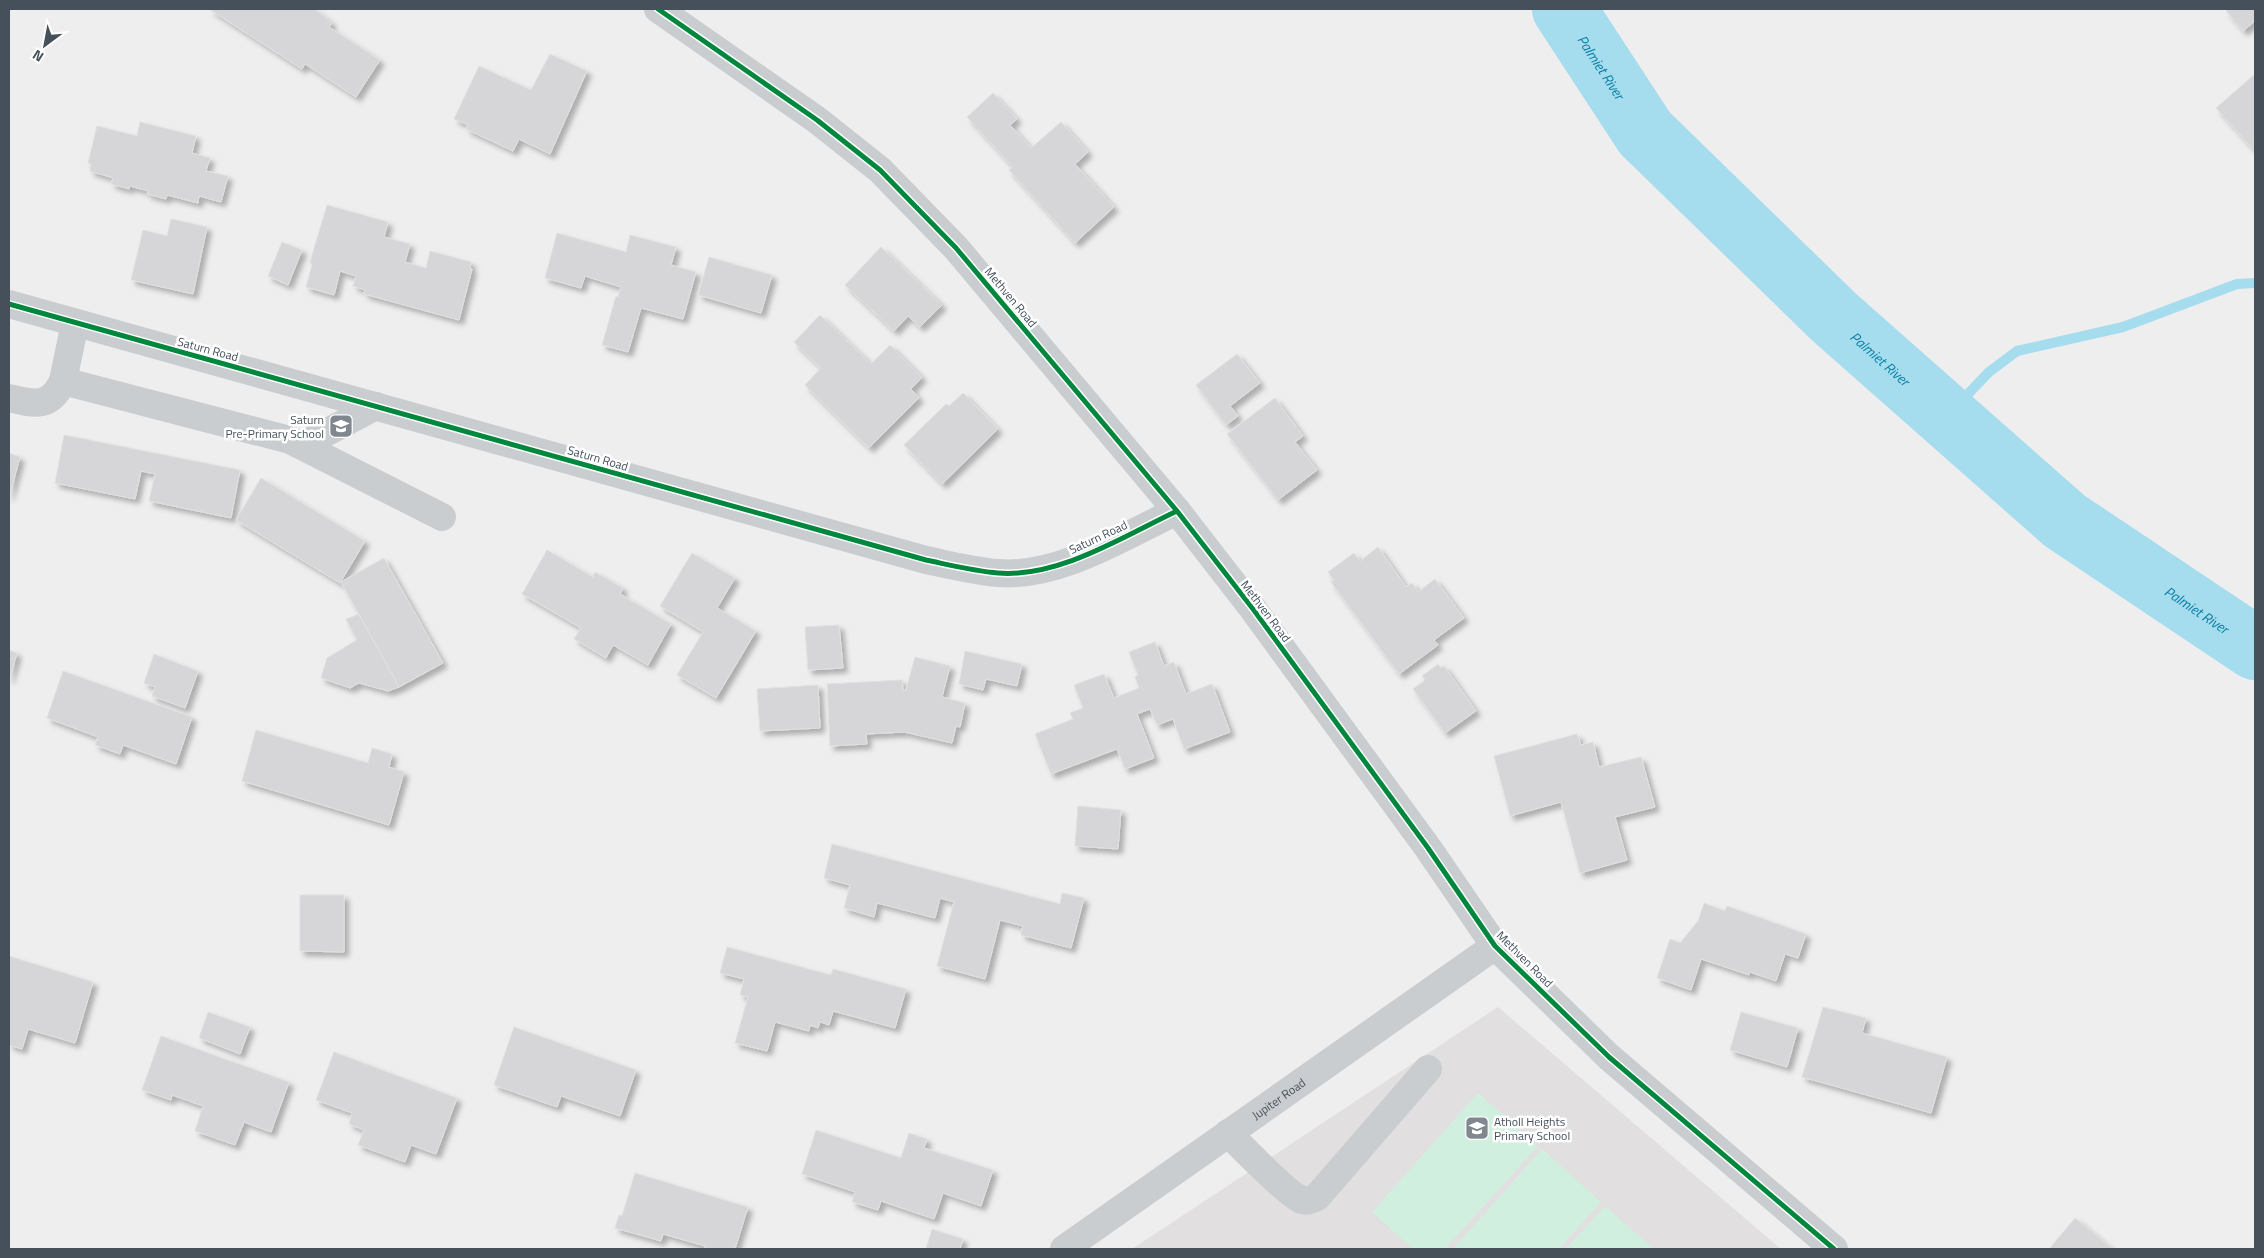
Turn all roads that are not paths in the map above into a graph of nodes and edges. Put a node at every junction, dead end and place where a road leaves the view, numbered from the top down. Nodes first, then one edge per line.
1 (658, 9) edge
2 (9, 304) edge
3 (76, 323) junction
4 (63, 381) junction
5 (9, 398) edge
6 (376, 406) junction
7 (303, 446) junction
8 (1178, 511) junction
9 (442, 517) dead end
10 (1495, 946) junction
11 (1428, 1069) dead end
12 (1228, 1133) junction
13 (1064, 1249) edge
14 (1834, 1249) edge

1 - 8 street, Methven Road
2 - 3 street, Saturn Road
3 - 4 street
3 - 6 street, Saturn Road
4 - 5 street
4 - 7 street
6 - 7 street
6 - 8 street, Saturn Road
7 - 9 street
8 - 10 street, Methven Road
10 - 12 street, Jupiter Road
10 - 14 street, Methven Road
11 - 12 street
12 - 13 street, Jupiter Road

